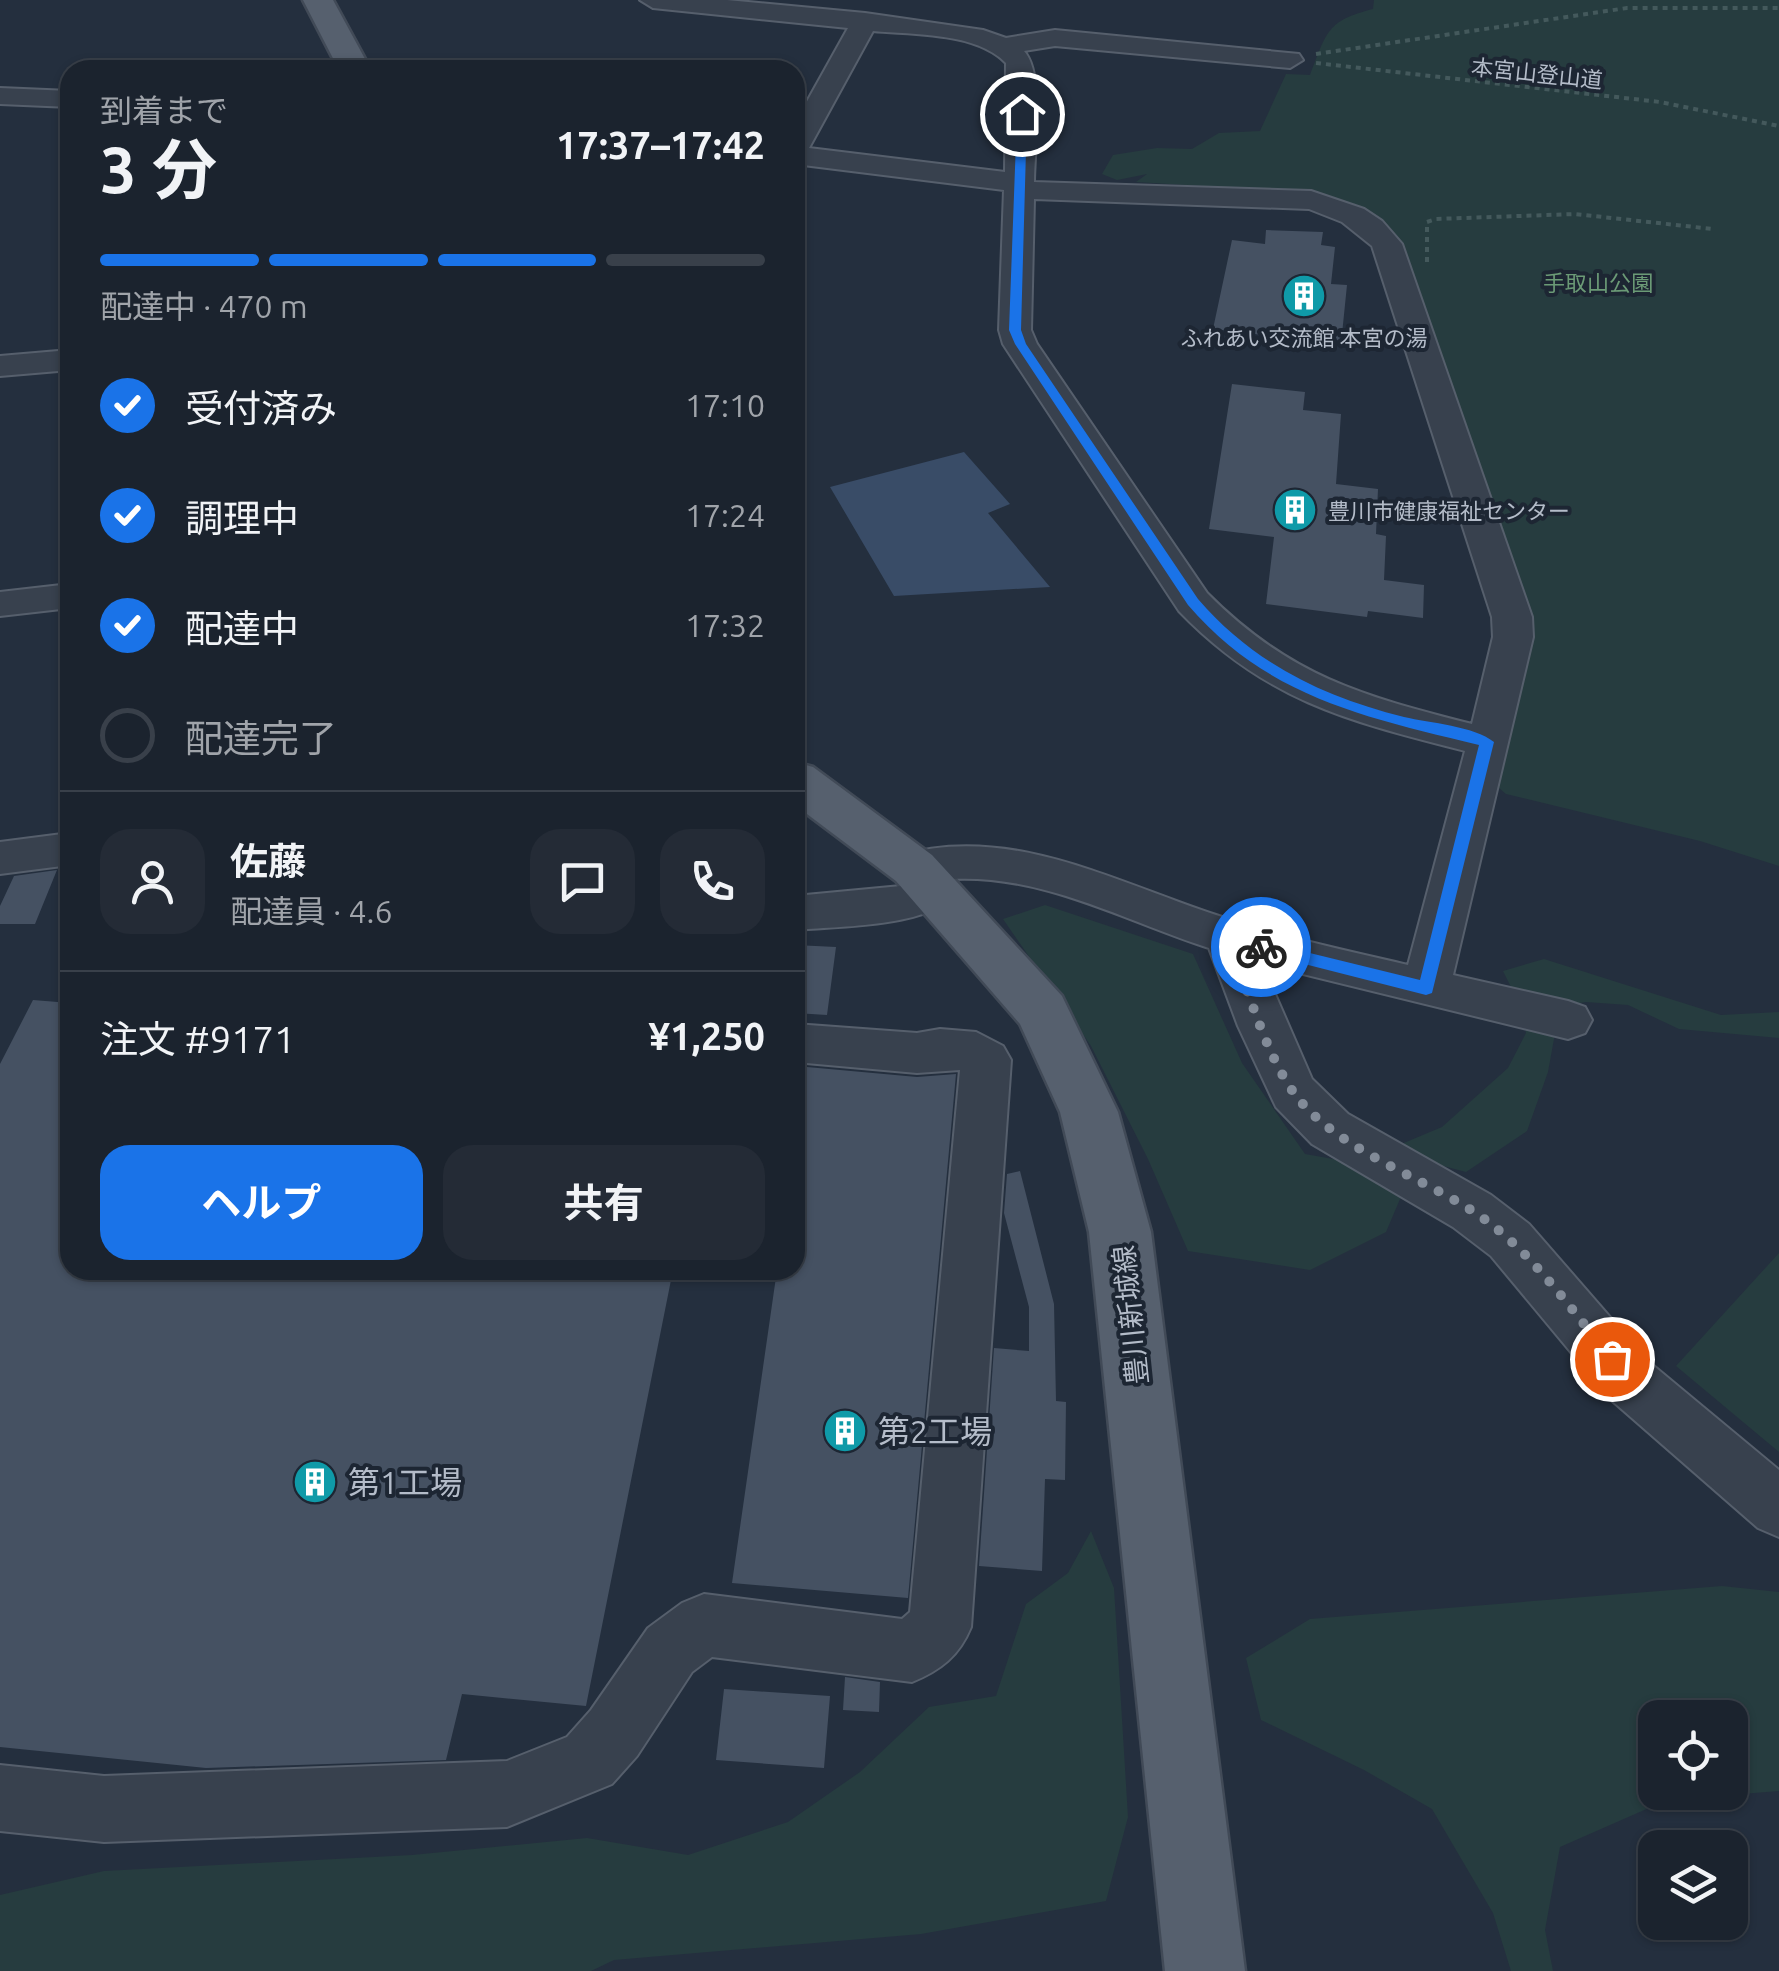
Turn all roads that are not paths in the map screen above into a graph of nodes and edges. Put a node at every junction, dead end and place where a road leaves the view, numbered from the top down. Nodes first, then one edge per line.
1 (318, 0) edge
2 (653, 0) edge
3 (865, 21) junction
4 (1004, 46) junction
5 (350, 60) edge
6 (1290, 60) road end
7 (0, 96) edge
8 (60, 99) edge
9 (805, 133) edge
10 (805, 154) edge
11 (1020, 186) junction
12 (60, 358) edge
13 (1, 368) edge
14 (60, 597) edge
15 (0, 604) edge
16 (1487, 742) junction
17 (805, 787) edge
18 (60, 850) edge
19 (0, 858) edge
20 (925, 879) junction
21 (805, 912) edge
22 (1229, 938) junction
23 (1426, 988) junction
24 (1568, 1020) dead end
25 (805, 1044) edge
26 (1779, 1508) edge
27 (0, 1798) edge
28 (1205, 1971) edge

1 - 5 main road
2 - 3 street
3 - 4 street
3 - 9 street
4 - 6 street
4 - 11 street
7 - 8 street
10 - 11 street
11 - 16 street
11 - 16 street
12 - 13 street
14 - 15 street
16 - 23 street
17 - 20 main road, 豊川新城線
18 - 19 street
20 - 21 street
20 - 22 street
20 - 28 main road, 豊川新城線
22 - 23 street
22 - 26 street
23 - 24 street
25 - 27 street

